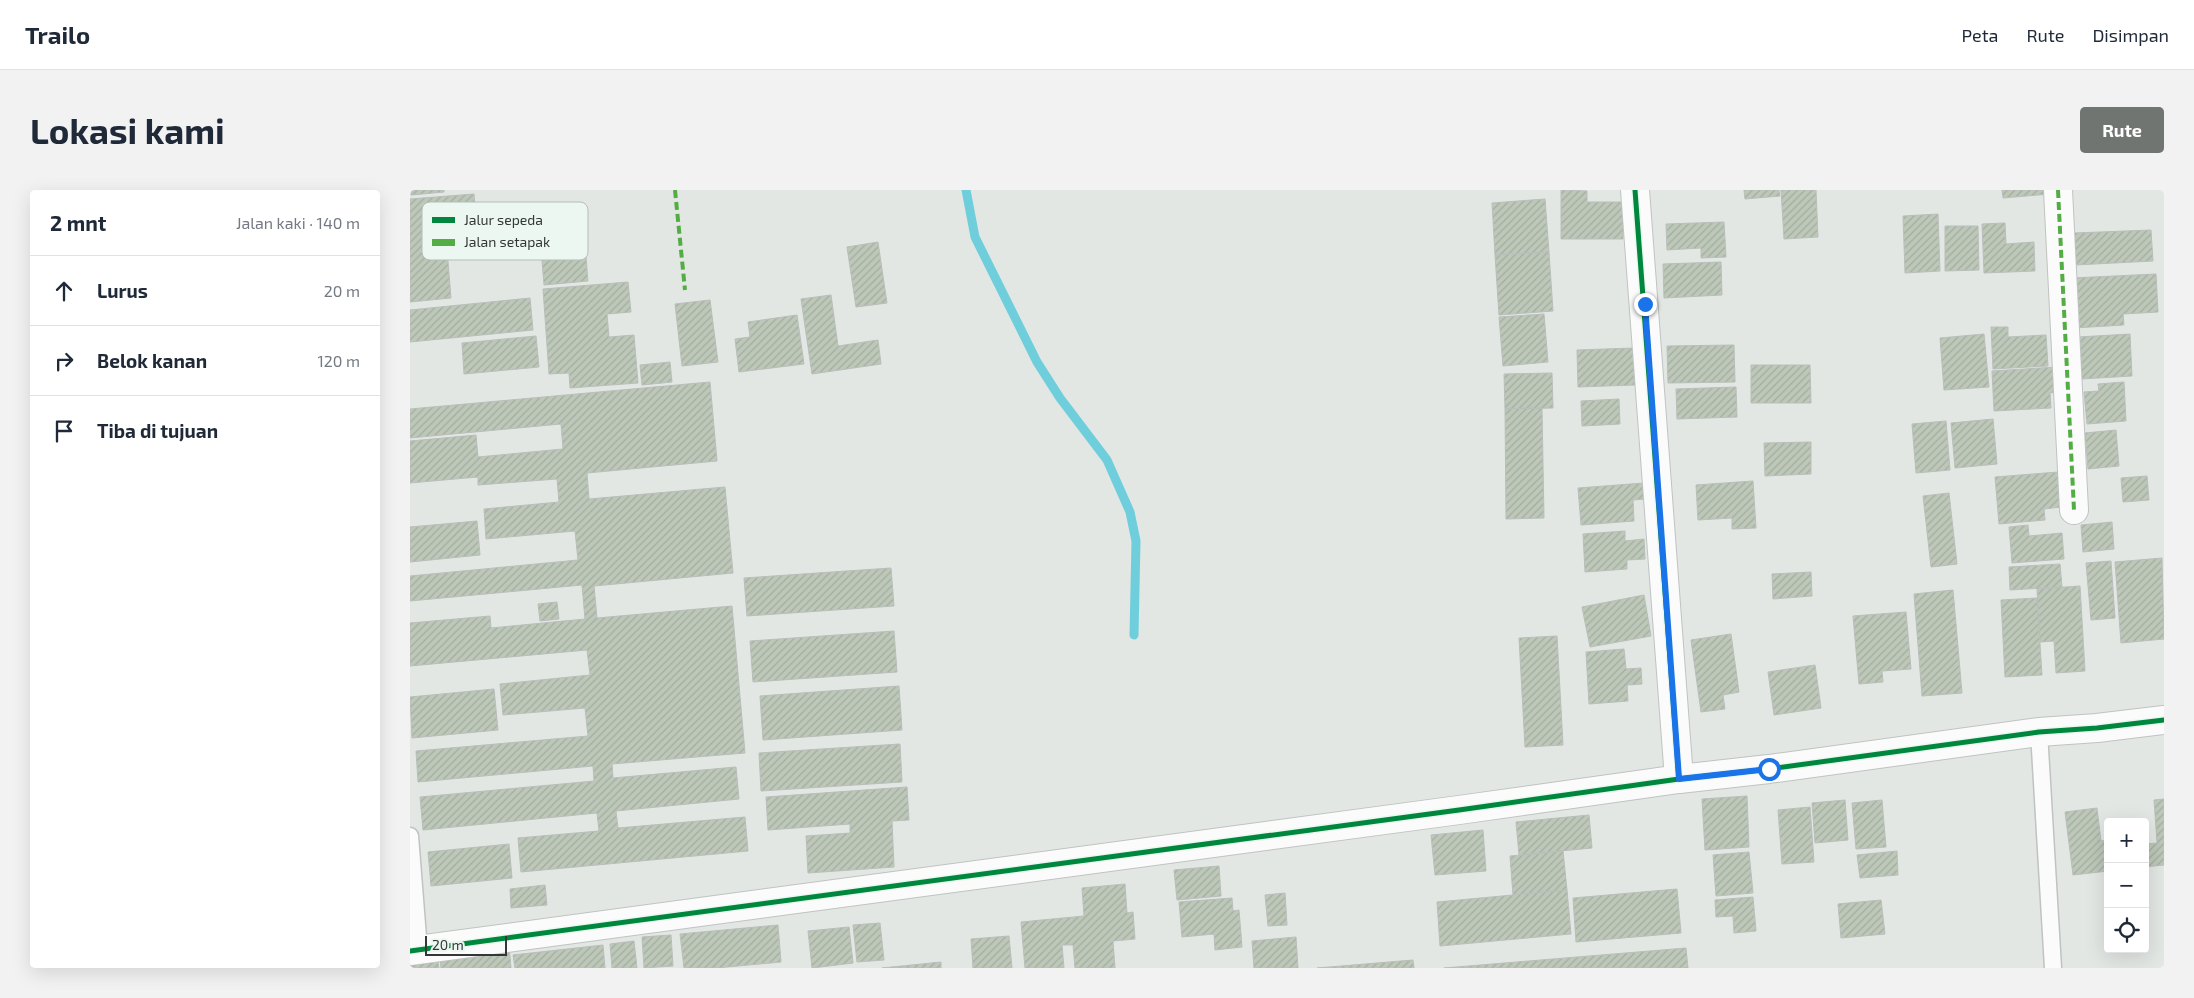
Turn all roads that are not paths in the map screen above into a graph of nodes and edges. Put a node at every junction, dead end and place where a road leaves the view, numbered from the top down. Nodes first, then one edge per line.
1 (1635, 190) edge
2 (2058, 190) edge
3 (2074, 510) dead end
4 (2164, 720) edge
5 (2039, 732) junction
6 (1679, 779) junction
7 (410, 836) edge
8 (415, 951) edge
9 (2053, 968) edge

1 - 6 street
2 - 3 street
4 - 5 street
5 - 6 street
5 - 9 lane
6 - 8 street
7 - 8 lane

